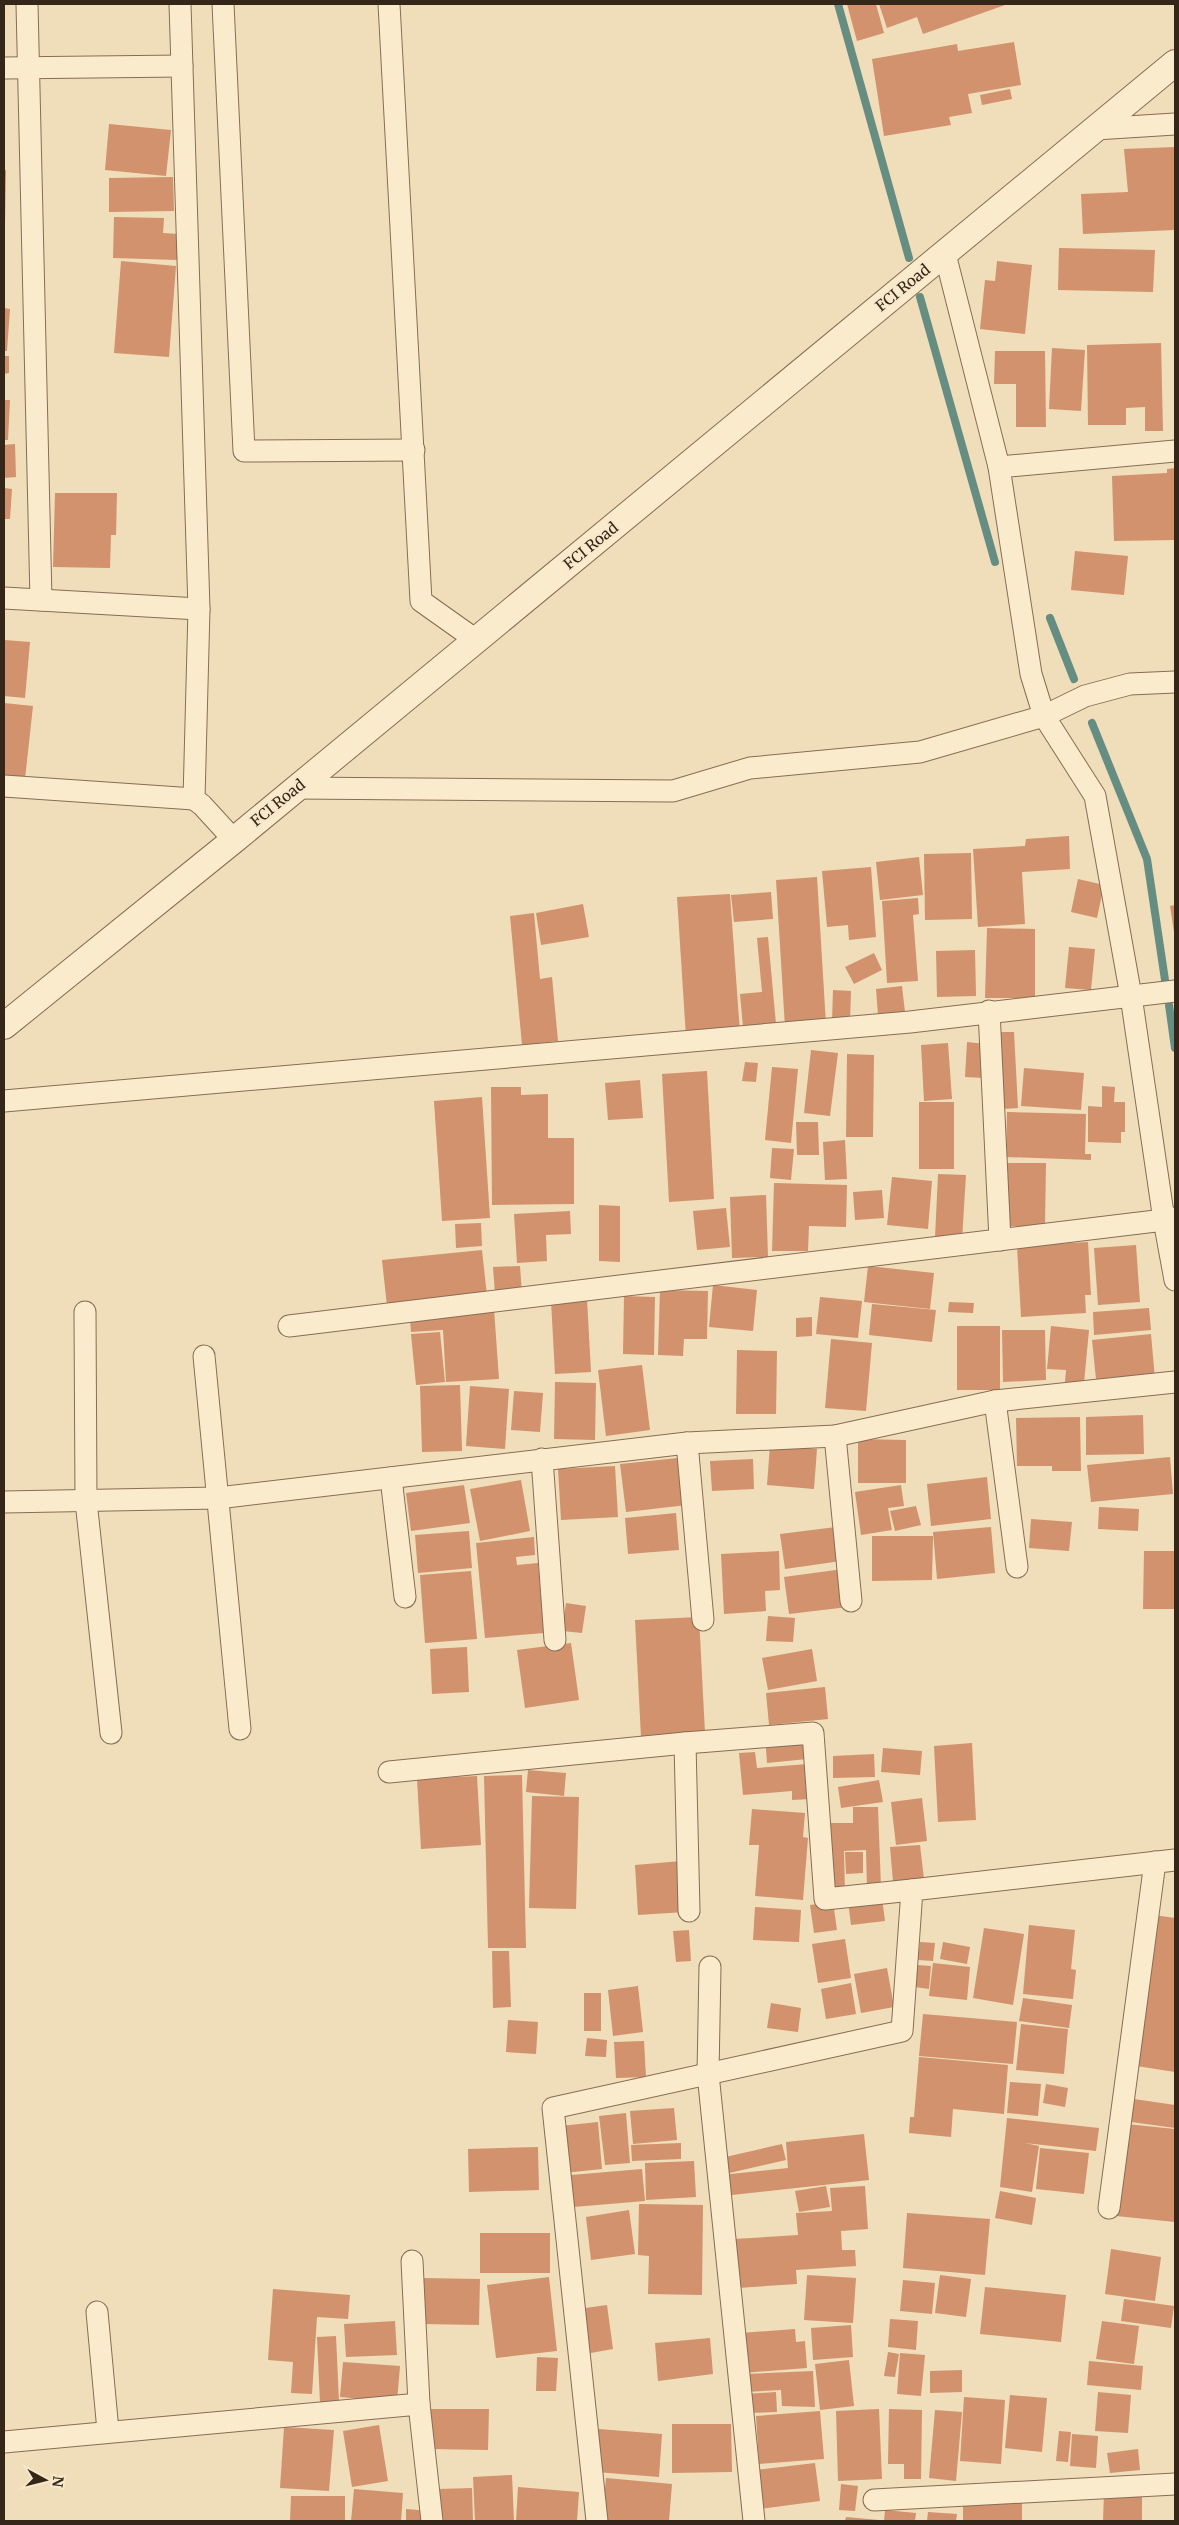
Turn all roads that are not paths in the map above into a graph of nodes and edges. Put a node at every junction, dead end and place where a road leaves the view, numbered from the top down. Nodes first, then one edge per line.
1 (27, 4) edge
2 (180, 4) edge
3 (223, 4) edge
4 (389, 4) edge
5 (1175, 63) edge
6 (182, 66) junction
7 (4, 68) edge
8 (28, 68) junction
9 (1175, 124) edge
10 (1095, 129) junction
11 (945, 254) junction
12 (414, 450) junction
13 (1175, 451) edge
14 (999, 467) junction
15 (4, 598) edge
16 (41, 600) junction
17 (199, 608) junction
18 (476, 640) junction
19 (1175, 682) edge
20 (1044, 716) junction
21 (4, 786) edge
22 (296, 788) junction
23 (194, 799) junction
24 (234, 840) junction
25 (1175, 991) edge
26 (1132, 996) junction
27 (989, 1011) junction
28 (4, 1026) edge
29 (4, 1101) edge
30 (1170, 1219) edge
31 (1000, 1240) junction
32 (1175, 1280) edge
33 (85, 1312) dead end
34 (289, 1326) dead end
35 (204, 1356) dead end
36 (1175, 1382) edge
37 (995, 1401) junction
38 (835, 1436) junction
39 (687, 1443) junction
40 (542, 1459) junction
41 (390, 1478) junction
42 (218, 1498) junction
43 (86, 1501) junction
44 (4, 1502) edge
45 (1016, 1568) dead end
46 (404, 1598) dead end
47 (851, 1601) dead end
48 (703, 1620) dead end
49 (555, 1640) dead end
50 (240, 1729) dead end
51 (111, 1733) dead end
52 (684, 1743) junction
53 (388, 1772) dead end
54 (1165, 1861) edge
55 (912, 1890) junction
56 (689, 1911) dead end
57 (710, 1967) dead end
58 (708, 2074) junction
59 (1109, 2208) dead end
60 (412, 2261) dead end
61 (97, 2312) dead end
62 (419, 2404) junction
63 (108, 2431) junction
64 (4, 2442) edge
65 (1175, 2484) edge
66 (874, 2500) dead end
67 (432, 2521) edge
68 (597, 2521) edge
69 (754, 2521) edge

1 - 8 street
2 - 6 street
3 - 12 street
4 - 12 street
5 - 10 street, FCI Road
6 - 8 street
6 - 17 street
7 - 8 street
8 - 16 street
9 - 10 street
10 - 11 street, FCI Road
11 - 14 street
11 - 18 street, FCI Road
12 - 18 street
13 - 14 street
14 - 20 street
15 - 16 street
16 - 17 street
17 - 23 street
18 - 22 street, FCI Road
19 - 20 street
20 - 22 street
20 - 26 street
21 - 23 street
22 - 24 street, FCI Road
23 - 24 street
24 - 28 street, FCI Road
25 - 26 street
26 - 27 street
26 - 30 street
27 - 29 street
27 - 31 street
30 - 31 street
30 - 32 street
31 - 34 street
33 - 43 street
35 - 42 street
36 - 37 street
37 - 38 street
37 - 45 street
38 - 39 street
38 - 47 street
39 - 40 street
39 - 48 street
40 - 41 street
40 - 49 street
41 - 42 street
41 - 46 street
42 - 43 street
42 - 50 street
43 - 44 street
43 - 51 street
52 - 53 street
52 - 55 street
52 - 56 street
54 - 55 street
54 - 59 street
55 - 58 street
57 - 58 street
58 - 68 street
58 - 69 street
60 - 62 street
61 - 63 street
62 - 63 street
62 - 67 street
63 - 64 street
65 - 66 street

